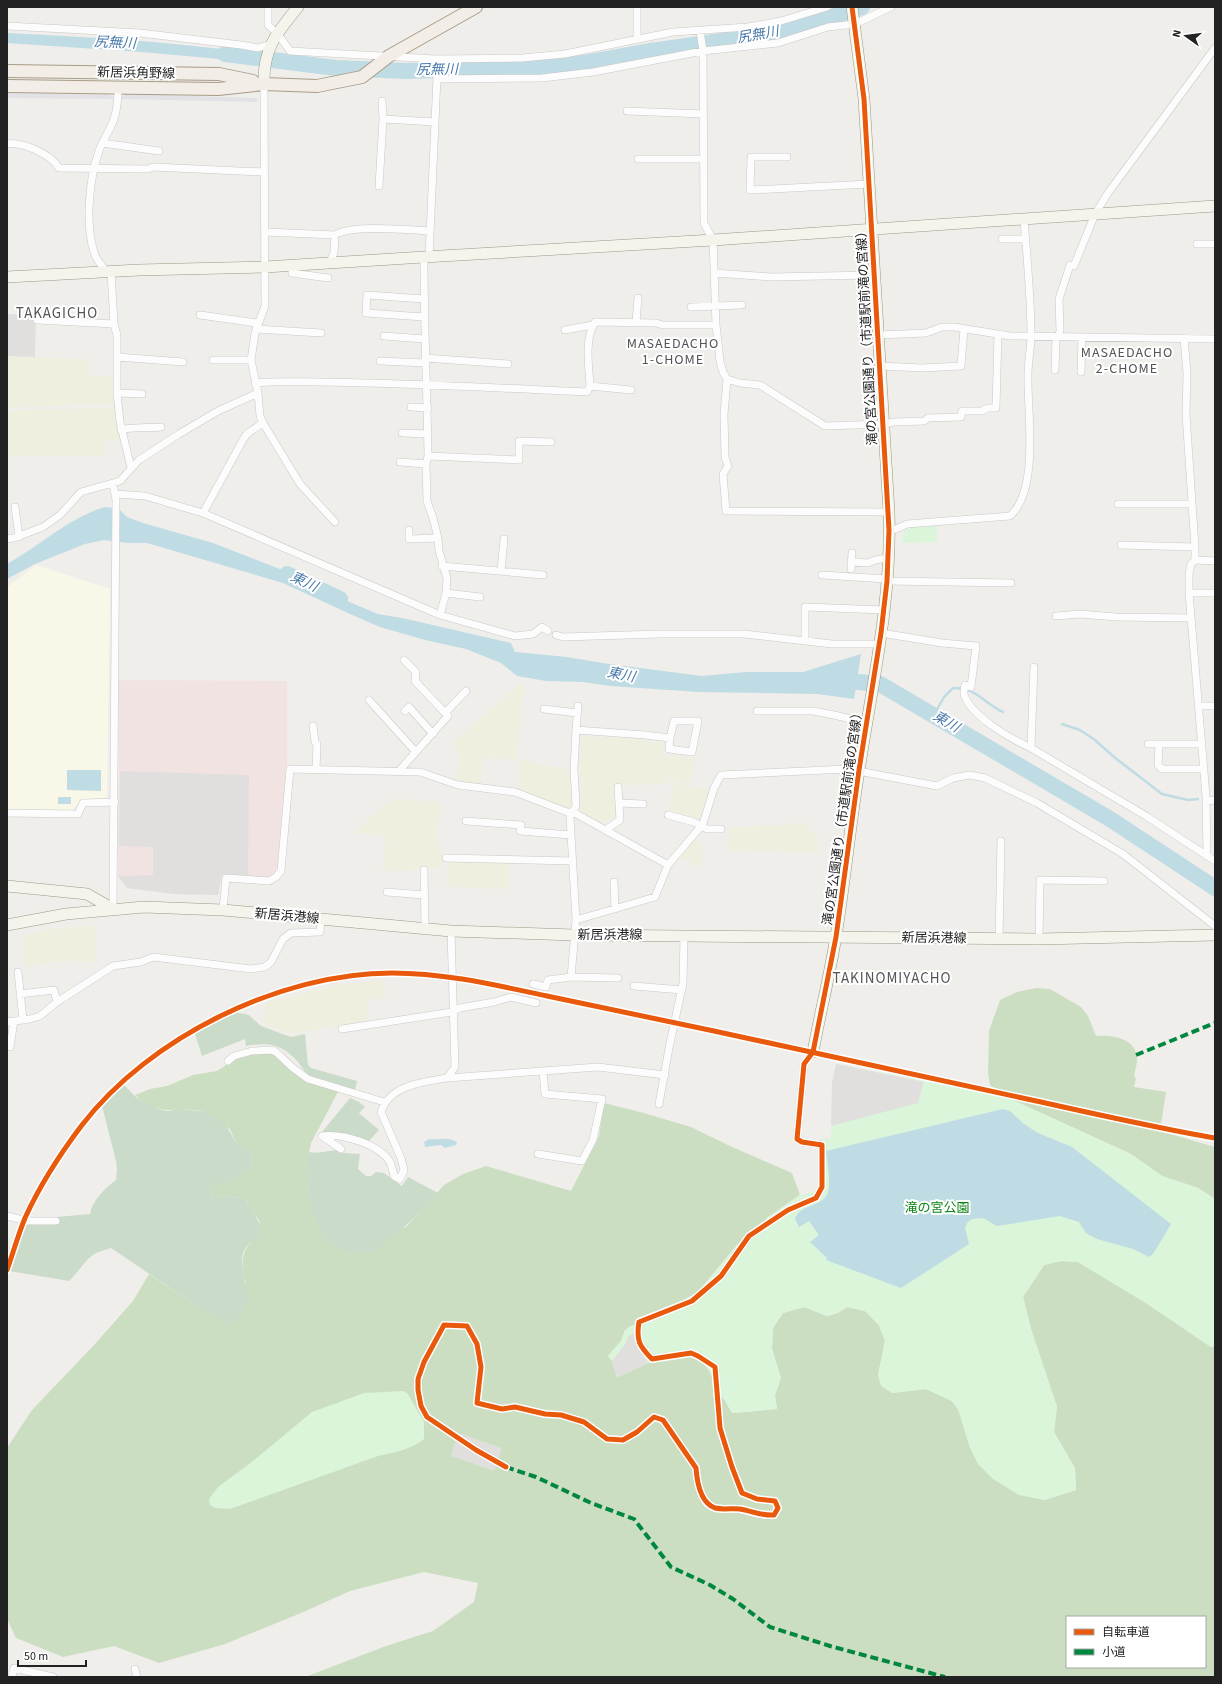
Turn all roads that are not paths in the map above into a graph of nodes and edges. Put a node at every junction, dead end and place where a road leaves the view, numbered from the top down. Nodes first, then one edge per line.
1 (268, 7) edge
2 (298, 7) edge
3 (476, 7) edge
4 (637, 7) edge
5 (827, 7) edge
6 (852, 7) edge
7 (891, 7) edge
8 (854, 21) junction
9 (7, 26) edge
10 (700, 32) junction
11 (277, 33) junction
12 (638, 39) junction
13 (271, 44) junction
14 (1215, 48) edge
15 (703, 50) junction
16 (387, 58) junction
17 (436, 62) junction
18 (7, 71) edge
19 (437, 78) junction
20 (264, 84) junction
21 (7, 86) edge
22 (118, 87) junction
23 (382, 101) dead end
24 (627, 111) dead end
25 (703, 114) junction
26 (383, 118) junction
27 (435, 122) junction
28 (102, 143) junction
29 (7, 144) edge
30 (159, 151) dead end
31 (787, 157) dead end
32 (638, 159) dead end
33 (703, 159) junction
34 (95, 168) junction
35 (264, 172) junction
36 (869, 184) junction
37 (379, 186) dead end
38 (1215, 206) edge
39 (1095, 214) junction
40 (1024, 220) junction
41 (872, 230) junction
42 (430, 231) junction
43 (265, 232) junction
44 (335, 235) junction
45 (1002, 239) dead end
46 (1025, 239) junction
47 (713, 240) junction
48 (1197, 244) dead end
49 (1215, 244) edge
50 (427, 257) junction
51 (330, 262) junction
52 (293, 264) junction
53 (265, 267) junction
54 (109, 272) junction
55 (714, 273) junction
56 (874, 275) junction
57 (7, 277) edge
58 (328, 278) dead end
59 (638, 298) dead end
60 (424, 299) junction
61 (742, 305) dead end
62 (691, 307) dead end
63 (715, 307) junction
64 (200, 315) dead end
65 (424, 318) junction
66 (37, 320) dead end
67 (636, 322) junction
68 (114, 324) junction
69 (593, 325) junction
70 (716, 325) junction
71 (257, 326) junction
72 (964, 329) junction
73 (565, 330) dead end
74 (321, 333) dead end
75 (998, 334) junction
76 (878, 335) junction
77 (384, 336) dead end
78 (1031, 336) junction
79 (1057, 337) junction
80 (1082, 337) junction
81 (1184, 338) junction
82 (424, 339) junction
83 (1215, 339) edge
84 (117, 357) junction
85 (213, 360) dead end
86 (252, 360) junction
87 (426, 360) junction
88 (380, 361) dead end
89 (183, 362) dead end
90 (508, 364) dead end
91 (880, 366) junction
92 (1055, 370) dead end
93 (1081, 372) dead end
94 (727, 379) junction
95 (255, 383) junction
96 (427, 384) junction
97 (590, 386) junction
98 (631, 390) dead end
99 (117, 393) junction
100 (258, 393) junction
101 (142, 394) dead end
102 (411, 407) dead end
103 (428, 408) junction
104 (263, 423) junction
105 (883, 424) junction
106 (162, 428) dead end
107 (121, 430) junction
108 (402, 433) dead end
109 (428, 434) junction
110 (551, 442) dead end
111 (428, 456) junction
112 (400, 462) dead end
113 (426, 464) junction
114 (131, 468) junction
115 (112, 484) junction
116 (116, 497) junction
117 (1118, 504) dead end
118 (1192, 504) junction
119 (15, 507) dead end
120 (889, 512) junction
121 (203, 513) junction
122 (335, 522) dead end
123 (409, 530) dead end
124 (889, 530) junction
125 (18, 537) junction
126 (438, 538) junction
127 (504, 539) dead end
128 (7, 540) edge
129 (1121, 545) dead end
130 (1195, 547) junction
131 (852, 553) dead end
132 (888, 558) junction
133 (1195, 560) junction
134 (1215, 561) edge
135 (442, 566) junction
136 (501, 571) junction
137 (543, 575) dead end
138 (822, 575) dead end
139 (887, 580) junction
140 (1011, 583) dead end
141 (446, 593) junction
142 (1189, 593) junction
143 (1215, 593) edge
144 (480, 597) dead end
145 (884, 610) junction
146 (440, 615) junction
147 (1056, 616) dead end
148 (1191, 618) junction
149 (548, 631) dead end
150 (556, 635) dead end
151 (805, 640) junction
152 (880, 642) junction
153 (404, 660) dead end
154 (1034, 667) dead end
155 (466, 691) dead end
156 (370, 700) dead end
157 (1199, 706) junction
158 (1215, 706) edge
159 (409, 707) dead end
160 (544, 709) dead end
161 (756, 711) dead end
162 (445, 713) junction
163 (867, 723) junction
164 (313, 726) dead end
165 (576, 730) junction
166 (432, 734) junction
167 (670, 738) junction
168 (1148, 744) dead end
169 (1159, 744) junction
170 (1202, 744) junction
171 (1031, 748) junction
172 (416, 752) junction
173 (1204, 769) junction
174 (316, 770) junction
175 (859, 770) junction
176 (399, 771) junction
177 (618, 787) dead end
178 (1215, 800) edge
179 (1206, 801) junction
180 (115, 802) junction
181 (619, 803) junction
182 (643, 804) dead end
183 (573, 812) junction
184 (7, 813) edge
185 (668, 815) dead end
186 (466, 821) dead end
187 (701, 826) junction
188 (721, 829) dead end
189 (605, 830) junction
190 (571, 835) junction
191 (1001, 841) dead end
192 (1208, 856) junction
193 (446, 858) dead end
194 (573, 861) junction
195 (1215, 861) edge
196 (668, 866) junction
197 (424, 870) dead end
198 (1104, 881) dead end
199 (614, 882) dead end
200 (7, 886) edge
201 (387, 892) dead end
202 (424, 895) junction
203 (113, 909) junction
204 (615, 909) junction
205 (222, 910) junction
206 (321, 918) junction
207 (576, 920) junction
208 (7, 925) edge
209 (1215, 926) edge
210 (425, 928) junction
211 (451, 931) junction
212 (574, 935) junction
213 (684, 935) junction
214 (1215, 935) edge
215 (836, 937) junction
216 (999, 939) junction
217 (1039, 939) junction
218 (18, 972) dead end
219 (571, 976) junction
220 (618, 978) dead end
221 (533, 984) dead end
222 (634, 986) dead end
223 (682, 990) junction
224 (20, 994) junction
225 (57, 1002) junction
226 (536, 1002) dead end
227 (452, 1012) junction
228 (23, 1020) junction
229 (11, 1022) edge
230 (342, 1029) dead end
231 (10, 1047) dead end
232 (813, 1052) joint
233 (228, 1061) dead end
234 (543, 1071) junction
235 (665, 1075) junction
236 (447, 1078) junction
237 (384, 1102) junction
238 (659, 1104) dead end
239 (341, 1149) dead end
240 (538, 1154) dead end
241 (7, 1216) edge
242 (56, 1221) dead end
243 (506, 1466) dead end
244 (10, 1667) edge
245 (135, 1669) dead end
246 (12, 1677) edge
247 (53, 1677) edge
248 (137, 1677) edge

1 - 11 street
2 - 11 street
3 - 16 main road
4 - 12 street
5 - 10 street
6 - 8 street, 滝の宮公園通り（市道駅前滝の宮線）
7 - 8 street
8 - 15 street
8 - 36 street, 滝の宮公園通り（市道駅前滝の宮線）
9 - 13 street
10 - 12 street
10 - 15 street
11 - 13 street
11 - 16 street
12 - 17 street
13 - 20 street
14 - 39 street
15 - 19 street
15 - 25 street
16 - 17 street
16 - 20 main road, 新居浜角野線
17 - 19 street
18 - 20 main road, 新居浜角野線
19 - 27 street
20 - 22 main road, 新居浜角野線
20 - 35 street
21 - 22 main road, 新居浜角野線
22 - 28 street
23 - 26 street
24 - 25 street
25 - 33 street
26 - 27 street
26 - 37 street
27 - 42 street
28 - 30 street
28 - 34 street
29 - 34 street
31 - 36 street
32 - 33 street
33 - 47 street
34 - 35 street
34 - 54 street
35 - 43 street
36 - 41 street, 滝の宮公園通り（市道駅前滝の宮線）
38 - 39 street
39 - 40 street
39 - 79 street
40 - 41 street
40 - 46 street
41 - 47 street
41 - 56 street, 滝の宮公園通り（市道駅前滝の宮線）
42 - 44 street
42 - 50 street
43 - 44 street
43 - 53 street
44 - 51 street
45 - 46 street
46 - 78 street
47 - 50 street
47 - 55 street
48 - 49 street
50 - 51 street
50 - 60 street
51 - 52 street
52 - 53 street
52 - 58 street
53 - 54 street
53 - 71 street
54 - 57 street
54 - 68 street
55 - 56 street
55 - 63 street
56 - 76 street, 滝の宮公園通り（市道駅前滝の宮線）
59 - 67 street
60 - 65 street
60 - 65 street
61 - 63 street
62 - 63 street
63 - 70 street
64 - 71 street
65 - 82 street
66 - 68 street
67 - 69 street
67 - 70 street
68 - 84 street
69 - 73 street
69 - 97 street
70 - 94 street
71 - 74 street
71 - 86 street
72 - 75 street
72 - 76 street
72 - 91 street
75 - 78 street
75 - 105 street
76 - 91 street, 滝の宮公園通り（市道駅前滝の宮線）
77 - 82 street
78 - 79 street
78 - 124 street
79 - 80 street
79 - 92 street
80 - 81 street
80 - 93 street
81 - 83 street
81 - 118 street
82 - 87 street
84 - 89 street
84 - 99 street
85 - 86 street
86 - 95 street
87 - 88 street
87 - 90 street
87 - 96 street
91 - 105 street, 滝の宮公園通り（市道駅前滝の宮線）
94 - 105 street
94 - 120 street
95 - 96 street
95 - 100 street
96 - 97 street
96 - 103 street
97 - 98 street
99 - 101 street
99 - 107 street
100 - 104 street
100 - 114 street
102 - 103 street
103 - 109 street
104 - 121 street
104 - 122 street
105 - 120 street, 滝の宮公園通り（市道駅前滝の宮線）
106 - 107 street
107 - 114 street
108 - 109 street
109 - 111 street
110 - 111 street
111 - 113 street
112 - 113 street
113 - 126 street
114 - 115 street
115 - 116 street
115 - 125 street
116 - 121 street
116 - 180 street
117 - 118 street
118 - 130 street
119 - 125 street
120 - 124 street, 滝の宮公園通り（市道駅前滝の宮線）
121 - 146 street
123 - 126 street
124 - 132 street, 滝の宮公園通り（市道駅前滝の宮線）
125 - 128 street
126 - 135 street
127 - 136 street
129 - 130 street
130 - 133 street
131 - 132 street
132 - 139 street, 滝の宮公園通り（市道駅前滝の宮線）
133 - 134 street
133 - 142 street
135 - 136 street
135 - 141 street
136 - 137 street
138 - 139 street
139 - 140 street
139 - 145 street, 滝の宮公園通り（市道駅前滝の宮線）
141 - 144 street
141 - 146 street
142 - 143 street
142 - 148 street
145 - 151 street
145 - 152 street, 滝の宮公園通り（市道駅前滝の宮線）
146 - 149 street
147 - 148 street
148 - 157 street
150 - 151 street
151 - 152 street
152 - 163 street, 滝の宮公園通り（市道駅前滝の宮線）
152 - 171 street
153 - 162 street
154 - 171 street
155 - 162 street
156 - 172 street
157 - 158 street
157 - 170 street
159 - 166 street
160 - 165 street
161 - 163 street
162 - 166 street
163 - 175 street, 滝の宮公園通り（市道駅前滝の宮線）
164 - 174 street
165 - 167 street
165 - 183 street
166 - 172 street
167 - 167 street
168 - 169 street
169 - 170 street
169 - 173 street
170 - 173 street
171 - 192 street
172 - 176 street
173 - 179 street
174 - 176 street
174 - 205 street
175 - 187 street
175 - 209 street
175 - 215 street, 滝の宮公園通り（市道駅前滝の宮線）
176 - 183 street
177 - 181 street
178 - 179 street
179 - 192 street
180 - 184 street
180 - 203 street
181 - 182 street
181 - 189 street
183 - 189 street
183 - 190 street
185 - 187 street
186 - 190 street
187 - 188 street
187 - 196 street
189 - 196 street
190 - 194 street
191 - 216 street
192 - 195 street
193 - 194 street
194 - 207 street
196 - 204 street
197 - 202 street
198 - 217 street
199 - 204 street
200 - 203 street
201 - 202 street
202 - 210 street
203 - 205 street, 新居浜港線
203 - 208 street, 新居浜港線
204 - 207 street
205 - 206 street, 新居浜港線
206 - 210 street, 新居浜港線
206 - 225 street
207 - 212 street
210 - 211 street, 新居浜港線
211 - 212 street, 新居浜港線
211 - 227 street
212 - 213 street, 新居浜港線
212 - 219 street
213 - 215 street, 新居浜港線
213 - 223 street
214 - 217 street, 新居浜港線
215 - 216 street, 新居浜港線
215 - 232 street, 滝の宮公園通り（市道駅前滝の宮線）
216 - 217 street, 新居浜港線
218 - 224 street
219 - 220 street
219 - 221 street
222 - 223 street
223 - 235 street
224 - 225 street
224 - 228 street
225 - 228 street
226 - 227 street
227 - 230 street
227 - 236 street
228 - 229 street
229 - 231 street
232 - 243 street
233 - 237 street
234 - 235 street
234 - 236 street
234 - 240 street
235 - 238 street
236 - 237 street
237 - 239 street
241 - 242 street
244 - 246 street
244 - 247 street
245 - 248 street

